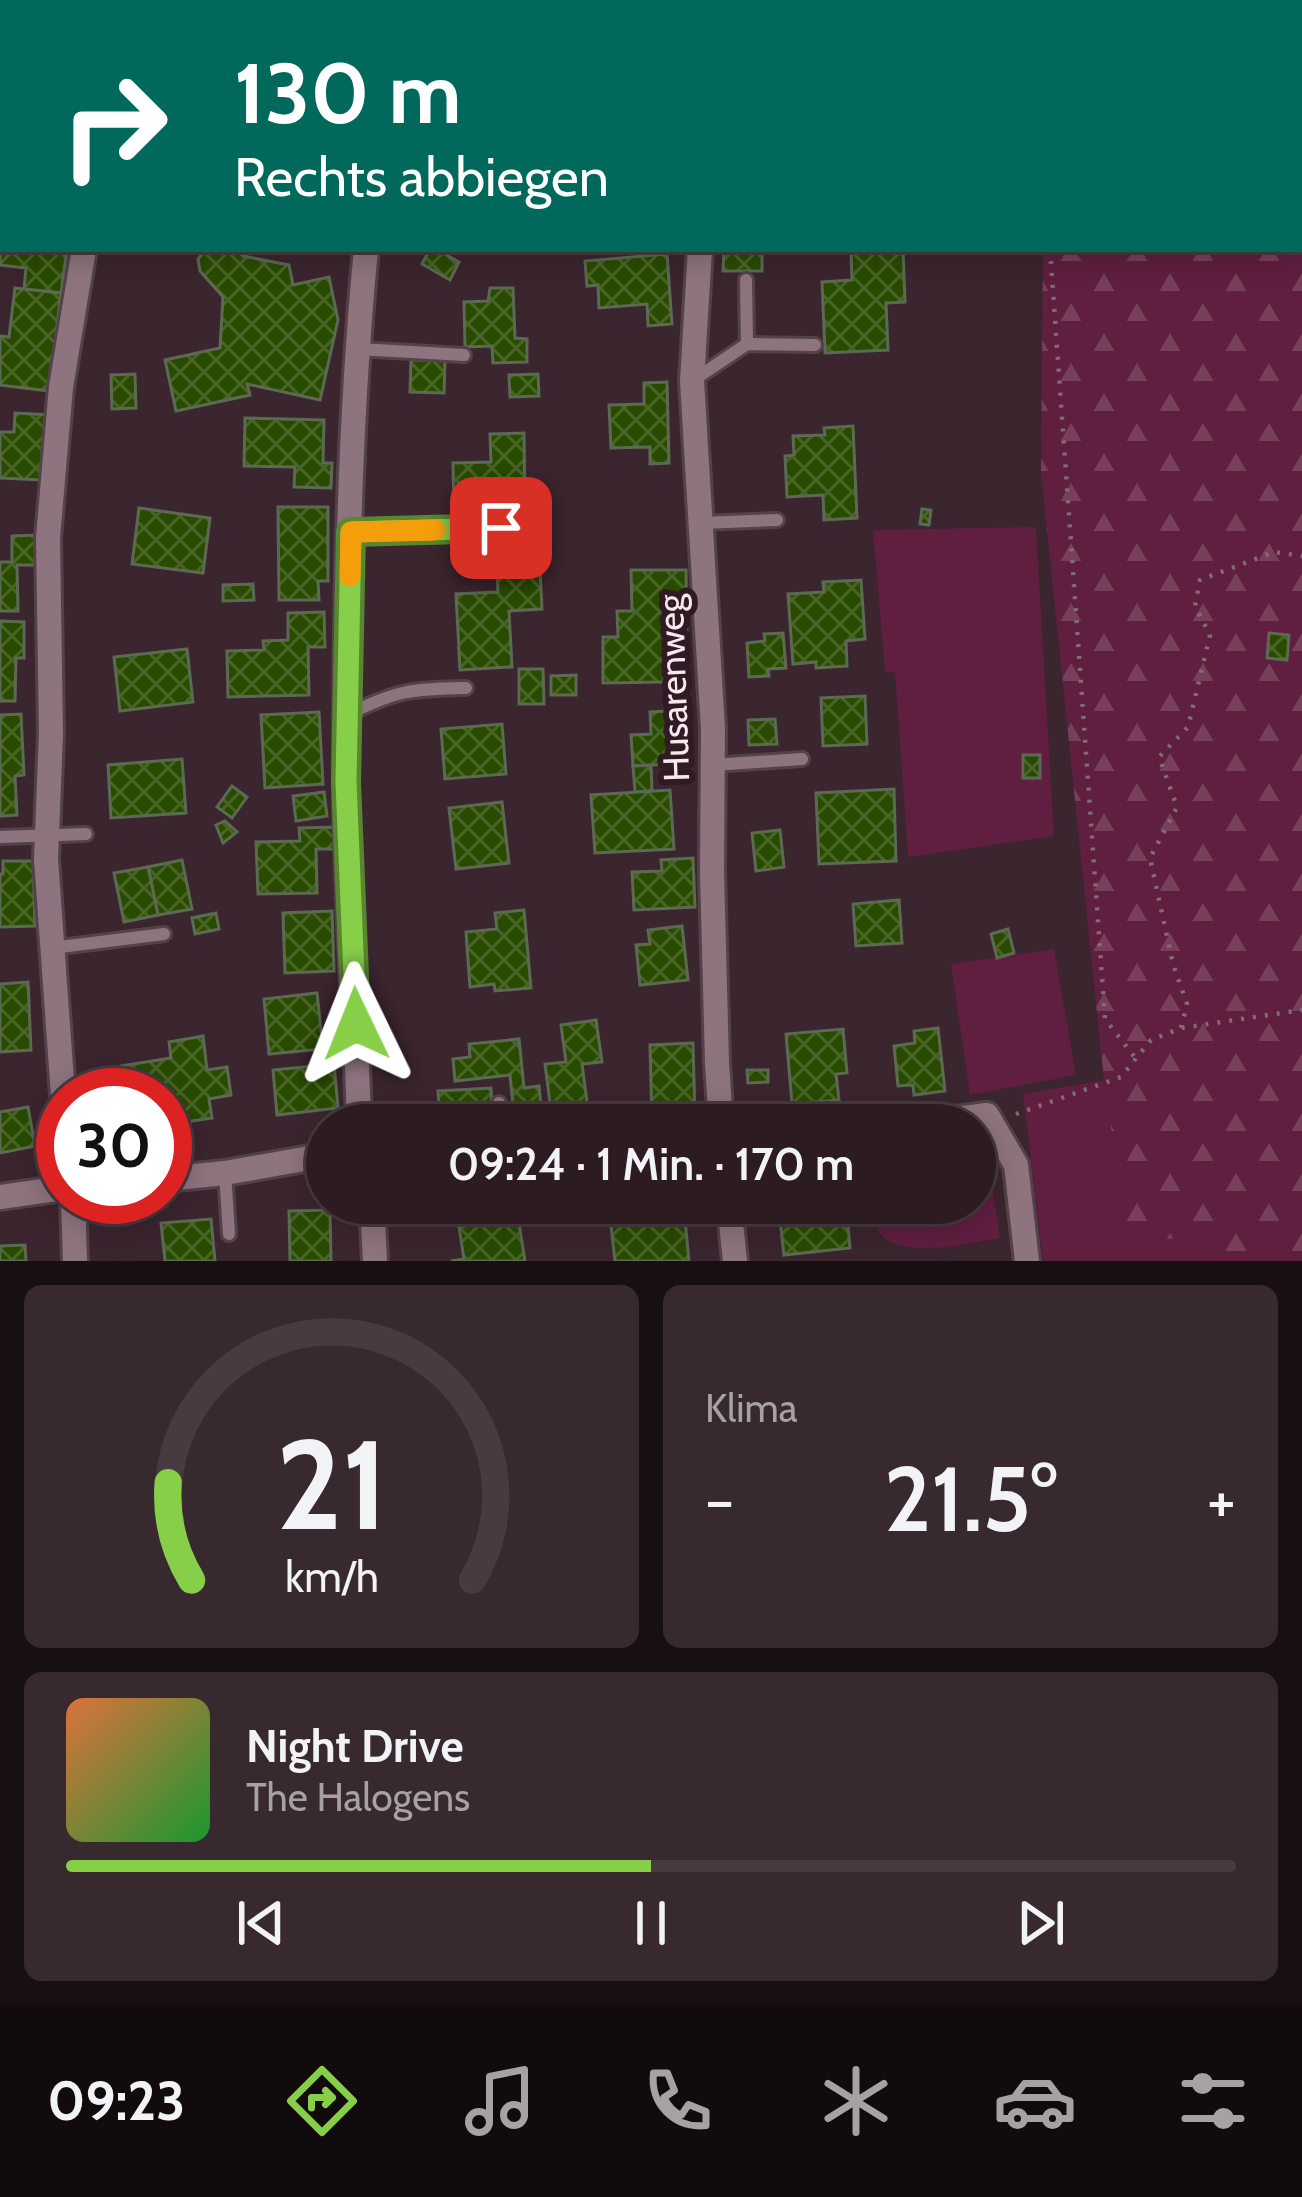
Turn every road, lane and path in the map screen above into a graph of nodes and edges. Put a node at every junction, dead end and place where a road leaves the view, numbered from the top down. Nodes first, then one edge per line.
1 (84, 252) edge
2 (366, 252) edge
3 (700, 252) edge
4 (1050, 252) edge
5 (746, 280) dead end
6 (747, 344) junction
7 (815, 345) dead end
8 (356, 349) junction
9 (464, 355) dead end
10 (692, 381) junction
11 (777, 520) dead end
12 (701, 523) junction
13 (501, 528) dead end
14 (351, 532) junction
15 (1302, 556) edge
16 (466, 688) dead end
17 (347, 715) junction
18 (802, 759) dead end
19 (713, 765) junction
20 (47, 834) junction
21 (86, 834) dead end
22 (0, 837) edge
23 (164, 934) dead end
24 (52, 948) junction
25 (1302, 1010) edge
26 (1181, 1028) junction
27 (1136, 1059) junction
28 (61, 1068) edge
29 (358, 1104) edge
30 (720, 1104) edge
31 (996, 1115) edge
32 (996, 1131) edge
33 (306, 1159) edge
34 (225, 1173) junction
35 (192, 1176) edge
36 (36, 1192) edge
37 (0, 1197) edge
38 (74, 1224) edge
39 (373, 1224) edge
40 (731, 1224) edge
41 (229, 1234) dead end
42 (75, 1261) edge
43 (375, 1261) edge
44 (735, 1261) edge
45 (1027, 1261) edge

1 - 20 street
2 - 8 street
3 - 10 street, Husarenweg
4 - 27 path
5 - 6 lane
6 - 7 lane
6 - 10 lane
8 - 9 lane
8 - 14 street
10 - 12 street, Husarenweg
11 - 12 lane
12 - 19 street, Husarenweg
13 - 14 lane
14 - 17 street
15 - 26 path
16 - 17 lane
17 - 29 street
18 - 19 lane
19 - 30 street, Husarenweg
20 - 21 lane
20 - 22 lane
20 - 24 street
23 - 24 lane
24 - 28 street
25 - 26 path
26 - 27 path
27 - 31 path
32 - 45 street
33 - 34 street
34 - 35 street
34 - 41 lane
36 - 37 street
38 - 42 street
39 - 43 street
40 - 44 street

